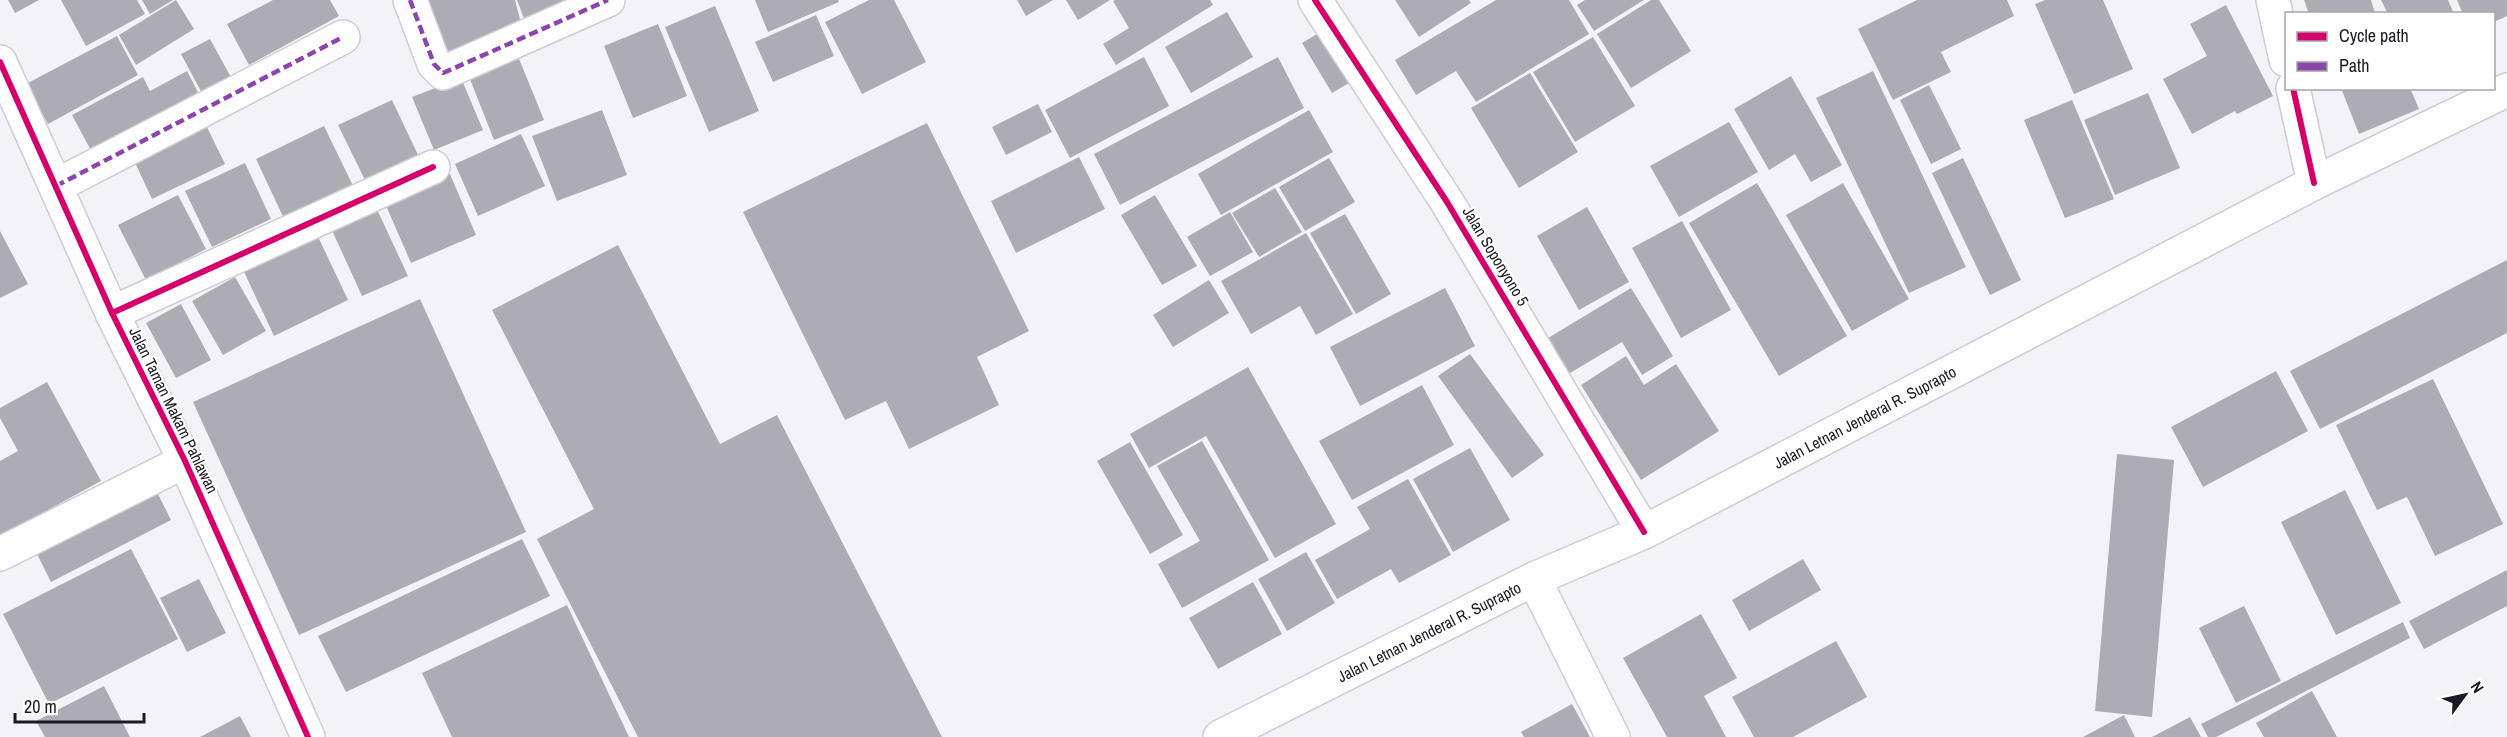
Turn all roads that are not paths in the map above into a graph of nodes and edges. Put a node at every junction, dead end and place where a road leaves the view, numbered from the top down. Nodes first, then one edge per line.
1 (410, 0) edge
2 (608, 0) edge
3 (1315, 0) edge
4 (2273, 0) edge
5 (342, 37) dead end
6 (2285, 55) edge
7 (0, 62) edge
8 (2293, 90) edge
9 (2507, 90) edge
10 (433, 167) dead end
11 (2314, 183) junction
12 (56, 186) junction
13 (112, 313) junction
14 (185, 461) junction
15 (1644, 532) junction
16 (0, 554) edge
17 (1534, 579) junction
18 (308, 737) edge
19 (1220, 737) edge
20 (1613, 737) edge

1 - 2 street
3 - 15 street, Jalan Soponyono 5
4 - 6 street
5 - 12 street
7 - 12 street, Jalan Taman Makam Pahlawan
8 - 11 street
9 - 11 street, Jalan Letnan Jenderal R. Suprapto
10 - 13 street
11 - 15 street, Jalan Letnan Jenderal R. Suprapto
12 - 13 street, Jalan Taman Makam Pahlawan
13 - 14 street, Jalan Taman Makam Pahlawan
14 - 16 street
14 - 18 street, Jalan Taman Makam Pahlawan
15 - 17 street, Jalan Letnan Jenderal R. Suprapto
17 - 19 street, Jalan Letnan Jenderal R. Suprapto
17 - 20 street

